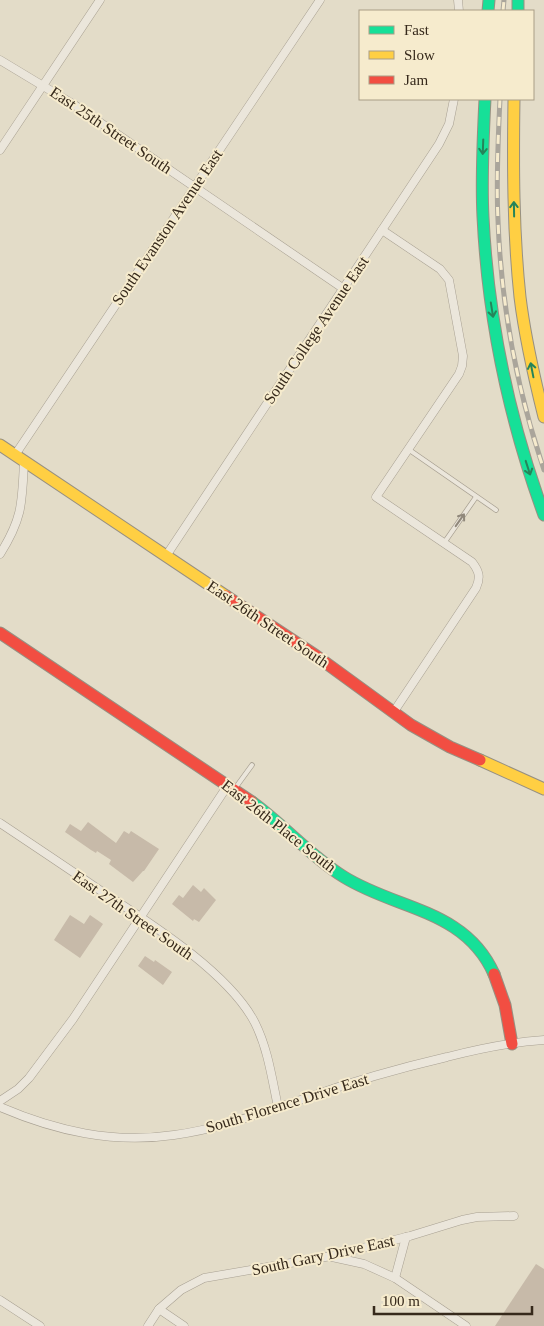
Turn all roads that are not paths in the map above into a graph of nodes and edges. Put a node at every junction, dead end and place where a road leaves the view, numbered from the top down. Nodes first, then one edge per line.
1 (100, 0) edge
2 (320, 0) edge
3 (0, 60) edge
4 (43, 85) junction
5 (454, 100) edge
6 (485, 100) edge
7 (514, 100) edge
8 (0, 150) edge
9 (194, 186) junction
10 (382, 230) junction
11 (344, 289) junction
12 (544, 417) edge
13 (0, 445) edge
14 (408, 450) junction
15 (19, 458) junction
16 (476, 496) junction
17 (496, 510) dead end
18 (544, 515) edge
19 (444, 544) junction
20 (0, 554) edge
21 (166, 556) junction
22 (0, 633) edge
23 (393, 713) junction
24 (252, 765) dead end
25 (231, 787) junction
26 (544, 789) edge
27 (0, 823) edge
28 (140, 917) junction
29 (544, 1040) edge
30 (512, 1044) junction
31 (0, 1101) edge
32 (0, 1107) edge
33 (278, 1108) junction
34 (514, 1216) dead end
35 (406, 1237) junction
36 (330, 1256) junction
37 (395, 1278) junction
38 (0, 1300) edge
39 (159, 1309) junction
40 (40, 1326) edge
41 (148, 1326) edge
42 (184, 1326) edge
43 (466, 1326) edge

1 - 4 street
2 - 9 street, South Evanston Avenue East
3 - 4 street, East 25th Street South
4 - 8 street
4 - 9 street, East 25th Street South
5 - 10 street, South College Avenue East
6 -> 18 main road
12 -> 7 main road
9 - 11 street, East 25th Street South
9 - 15 street, South Evanston Avenue East
10 - 11 street, South College Avenue East
10 - 14 street
11 - 21 street, South College Avenue East
13 - 15 main road, East 26th Street South
14 - 16 lane
14 - 19 street
15 - 20 street
15 - 21 main road, East 26th Street South
16 - 17 lane
19 -> 16 lane
19 - 23 street
21 - 23 main road, East 26th Street South
22 - 25 main road, East 26th Place South
23 - 26 main road, East 26th Street South
24 - 25 lane
25 - 28 street
25 - 30 main road, East 26th Place South
27 - 28 street, East 27th Street South
28 - 31 street
28 - 33 street, East 27th Street South
29 - 30 street, South Florence Drive East
30 - 33 street, South Florence Drive East
32 - 33 street, South Florence Drive East
34 - 35 street, South Gary Drive East
35 - 36 street, South Gary Drive East
35 - 37 street
36 - 37 street
36 - 39 street, South Gary Drive East
37 - 43 street
38 - 40 street
39 - 41 street, South Gary Drive East
39 - 42 street

